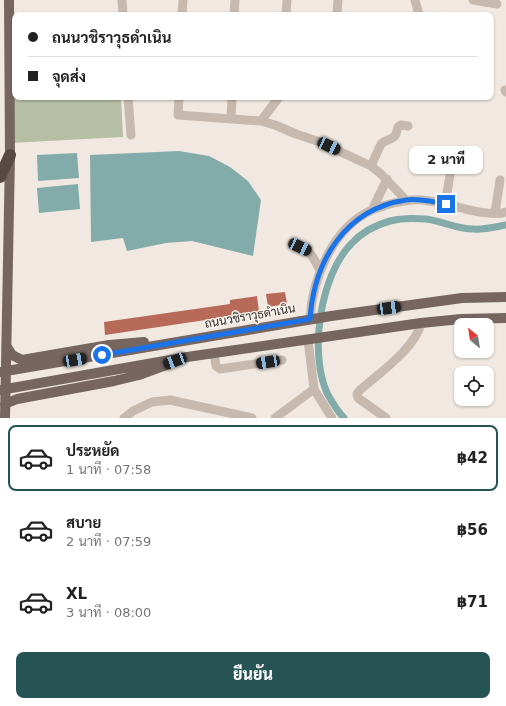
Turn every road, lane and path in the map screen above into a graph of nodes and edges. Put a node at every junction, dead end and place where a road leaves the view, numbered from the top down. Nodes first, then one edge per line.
1 (9, 0) edge
2 (122, 0) edge
3 (183, 0) edge
4 (234, 0) edge
5 (287, 0) edge
6 (338, 0) edge
7 (415, 0) edge
8 (473, 0) edge
9 (497, 4) dead end
10 (123, 12) edge
11 (182, 12) edge
12 (234, 12) edge
13 (286, 12) edge
14 (337, 12) edge
15 (418, 12) edge
16 (128, 100) edge
17 (179, 100) edge
18 (232, 100) edge
19 (277, 100) edge
20 (231, 119) junction
21 (261, 121) junction
22 (408, 126) dead end
23 (131, 134) dead end
24 (454, 152) dead end
25 (10, 155) junction
26 (371, 166) junction
27 (0, 177) edge
28 (387, 180) junction
29 (500, 180) dead end
30 (406, 200) junction
31 (446, 204) junction
32 (372, 210) junction
33 (506, 212) edge
34 (495, 213) junction
35 (292, 243) dead end
36 (320, 271) junction
37 (506, 297) edge
38 (506, 318) edge
39 (310, 319) junction
40 (421, 324) junction
41 (308, 340) junction
42 (185, 341) junction
43 (7, 347) junction
44 (214, 353) junction
45 (187, 357) junction
46 (282, 360) dead end
47 (3, 372) edge
48 (314, 388) junction
49 (3, 389) edge
50 (5, 404) junction
51 (234, 416) edge
52 (6, 418) edge
53 (124, 418) edge
54 (252, 418) edge
55 (275, 418) edge
56 (332, 418) edge
57 (386, 418) edge

1 - 25 main road
2 - 10 street
3 - 11 street
4 - 12 street
5 - 13 street
6 - 14 street
7 - 15 street
8 - 9 street
16 - 23 street
17 - 20 street
18 - 20 street
19 - 21 street
20 - 21 street
21 - 26 street
22 - 26 street
24 - 31 street
25 - 27 highway
25 - 43 main road
26 - 28 street
28 - 30 street
28 - 32 street
29 - 34 street
30 - 31 street
30 - 32 street
31 - 34 street
32 - 36 street
33 - 34 street
35 - 36 street
36 - 39 street
37 - 39 main road, ถนนวชิราวุธดำเนิน
38 - 40 main road
39 - 42 main road, ถนนวชิราวุธดำเนิน
40 - 41 main road
40 - 57 street
41 - 44 main road
41 - 48 street
42 - 43 main road
42 - 45 main road
42 - 47 main road, ถนนวชิราวุธดำเนิน
43 - 47 main road
44 - 45 main road
44 - 46 street
45 - 49 main road
45 - 50 main road
47 - 49 main road
48 - 55 street
48 - 56 street
49 - 50 main road
50 - 52 main road
51 - 53 street
51 - 54 street

